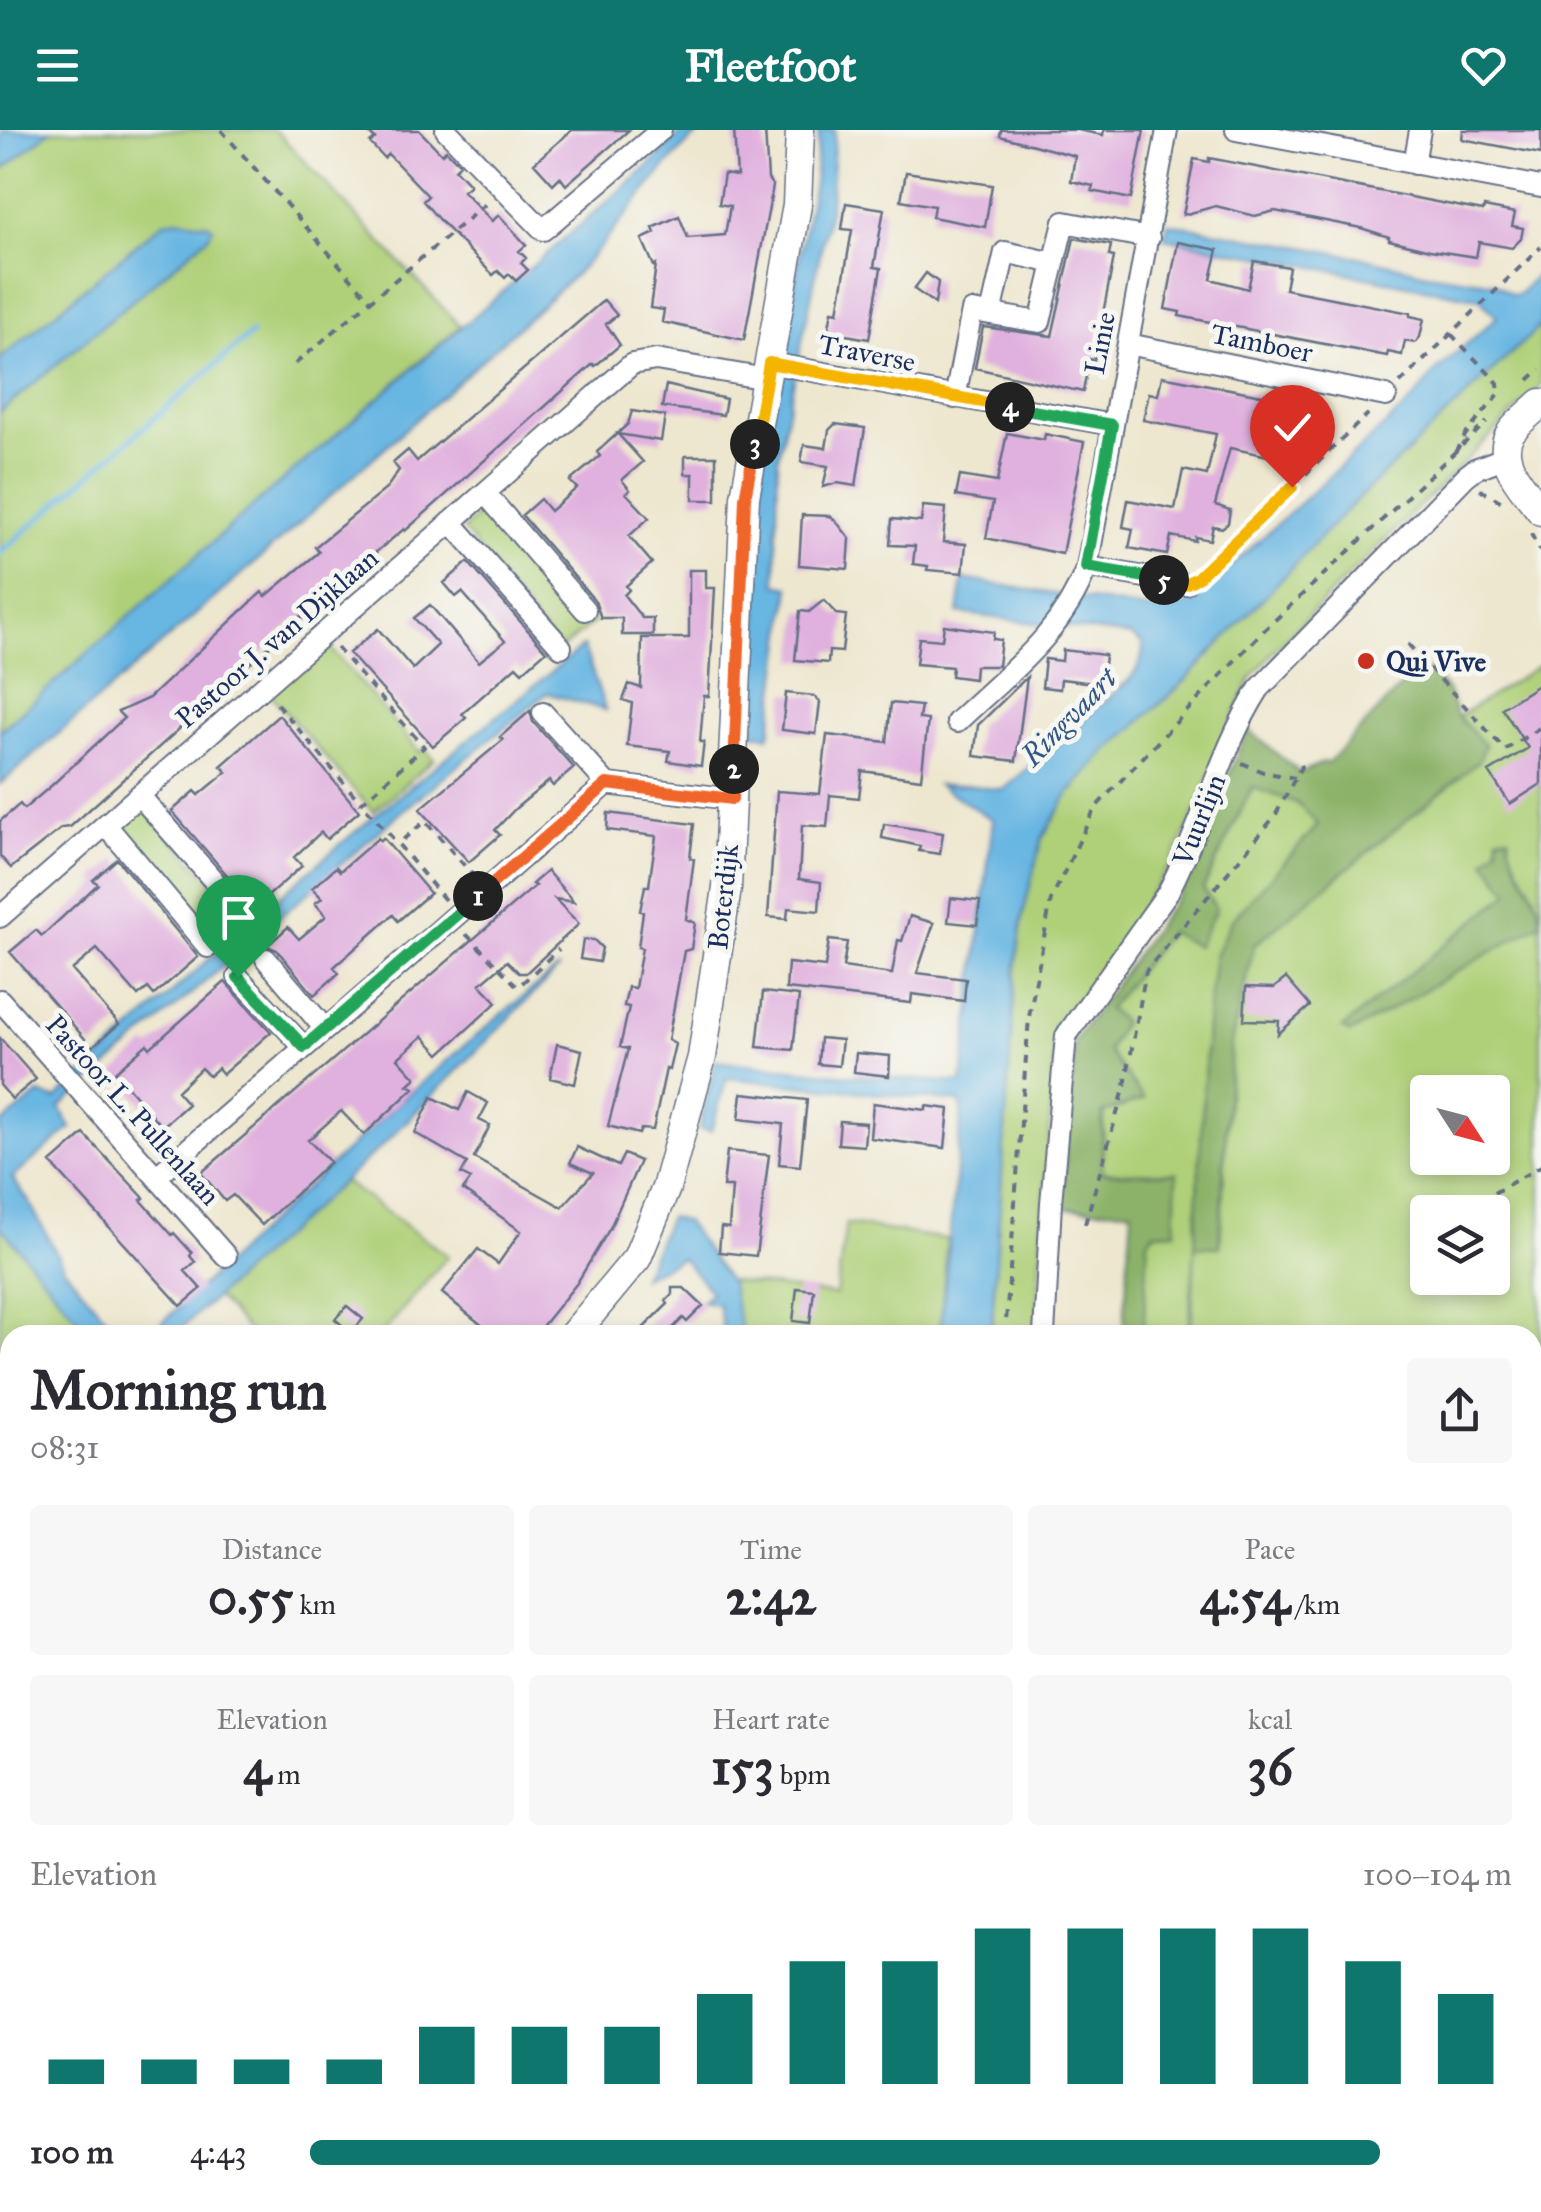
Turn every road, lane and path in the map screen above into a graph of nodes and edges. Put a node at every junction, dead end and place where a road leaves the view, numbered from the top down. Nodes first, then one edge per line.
1 (221, 130) edge
2 (446, 130) edge
3 (661, 130) edge
4 (800, 130) edge
5 (1167, 130) edge
6 (1236, 130) edge
7 (1420, 130) edge
8 (1414, 164) junction
9 (1541, 187) edge
10 (503, 189) junction
11 (1149, 238) junction
12 (1541, 247) edge
13 (1054, 264) junction
14 (371, 300) junction
15 (990, 314) junction
16 (1451, 334) junction
17 (1128, 344) junction
18 (295, 364) dead end
19 (771, 369) junction
20 (1386, 396) junction
21 (955, 398) junction
22 (1541, 403) edge
23 (1112, 425) junction
24 (1506, 457) junction
25 (484, 494) junction
26 (1541, 512) edge
27 (451, 522) junction
28 (1086, 567) junction
29 (1185, 584) joint
30 (585, 610) dead end
31 (324, 633) junction
32 (1408, 644) dead end
33 (561, 647) dead end
34 (263, 687) junction
35 (543, 712) dead end
36 (956, 722) dead end
37 (1541, 727) edge
38 (1225, 755) junction
39 (1298, 761) dead end
40 (1295, 778) junction
41 (607, 784) junction
42 (139, 795) junction
43 (732, 799) junction
44 (361, 803) junction
45 (106, 825) junction
46 (398, 844) dead end
47 (236, 906) dead end
48 (0, 917) edge
49 (208, 946) dead end
50 (266, 960) dead end
51 (238, 977) dead end
52 (0, 1000) edge
53 (325, 1028) junction
54 (304, 1047) junction
55 (1541, 1166) edge
56 (156, 1176) junction
57 (1490, 1195) edge
58 (1085, 1224) dead end
59 (226, 1256) dead end
60 (582, 1325) edge
61 (1005, 1325) edge
62 (1045, 1325) edge

1 - 14 path
2 - 10 street
3 - 10 street
4 - 19 street, Boterdijk
5 - 11 street, Linie
6 - 8 street
7 - 8 street
8 - 9 street
10 - 14 path
11 - 13 street
11 - 17 street, Linie
12 - 16 path
13 - 15 street
13 - 15 street
14 - 18 path
15 - 21 street
16 - 20 path
16 - 61 path
17 - 20 street, Tamboer
17 - 23 street, Linie
19 - 21 street, Traverse
19 - 25 street, Pastoor J. van Dijklaan
19 - 43 street, Boterdijk
20 - 29 path
21 - 23 street, Traverse
22 - 24 street
23 - 28 street, Linie
24 - 26 street
24 - 38 street, Vuurlijn
25 - 27 street, Pastoor J. van Dijklaan
25 - 30 street
27 - 31 street, Pastoor J. van Dijklaan
27 - 33 street
28 - 29 street
28 - 36 street, Linie
31 - 34 street, Pastoor J. van Dijklaan
31 - 44 path
32 - 37 path
34 - 42 street, Pastoor J. van Dijklaan
34 - 44 path
35 - 41 street
38 - 40 path
38 - 62 street, Vuurlijn
39 - 40 path
40 - 58 path
41 - 43 street
41 - 53 street
42 - 45 street, Pastoor J. van Dijklaan
42 - 47 street
43 - 60 street, Boterdijk
44 - 46 path
45 - 48 street, Pastoor J. van Dijklaan
45 - 49 street
50 - 53 street
51 - 54 street
52 - 56 street, Pastoor L. Pullenlaan
53 - 54 street
54 - 56 street
55 - 57 path
56 - 59 street, Pastoor L. Pullenlaan

